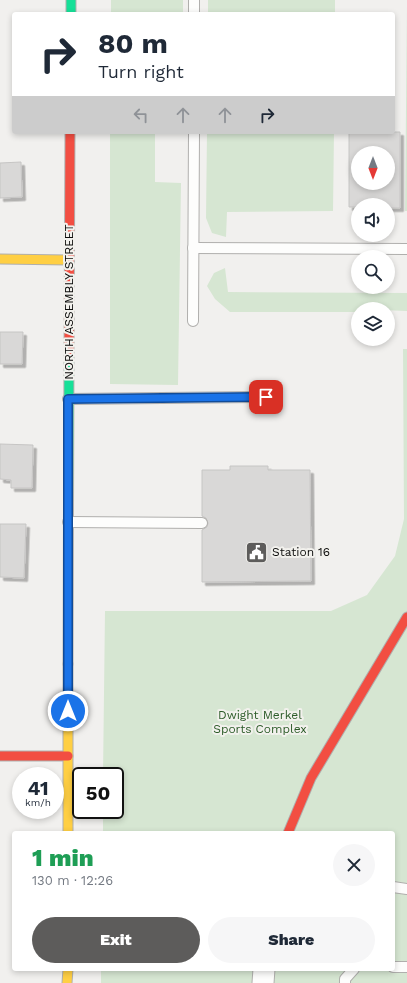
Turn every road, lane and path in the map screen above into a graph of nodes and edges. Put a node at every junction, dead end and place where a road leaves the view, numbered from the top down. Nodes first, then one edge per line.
1 (71, 0) edge
2 (194, 0) edge
3 (71, 12) edge
4 (194, 12) edge
5 (70, 134) edge
6 (194, 134) edge
7 (193, 248) junction
8 (407, 249) edge
9 (0, 260) edge
10 (68, 260) junction
11 (193, 321) dead end
12 (266, 397) dead end
13 (68, 399) junction
14 (68, 522) junction
15 (202, 523) dead end
16 (407, 617) edge
17 (0, 756) edge
18 (68, 756) junction
19 (68, 831) edge
20 (289, 831) edge
21 (395, 887) edge
22 (407, 889) edge
23 (395, 967) edge
24 (407, 967) edge
25 (68, 971) edge
26 (264, 971) edge
27 (352, 971) edge
28 (68, 983) edge
29 (263, 983) edge
30 (344, 983) edge

1 - 3 main road
2 - 4 lane
5 - 10 main road, NORTH ASSEMBLY STREET
6 - 7 lane
7 - 8 lane
7 - 11 lane
9 - 10 main road
10 - 13 main road, NORTH ASSEMBLY STREET
12 - 13 lane
13 - 14 main road, NORTH ASSEMBLY STREET
14 - 15 lane
14 - 18 main road, NORTH ASSEMBLY STREET
16 - 20 main road
17 - 18 main road
18 - 19 main road, NORTH ASSEMBLY STREET
21 - 22 lane
23 - 24 lane
25 - 28 main road
26 - 29 street
27 - 30 lane

